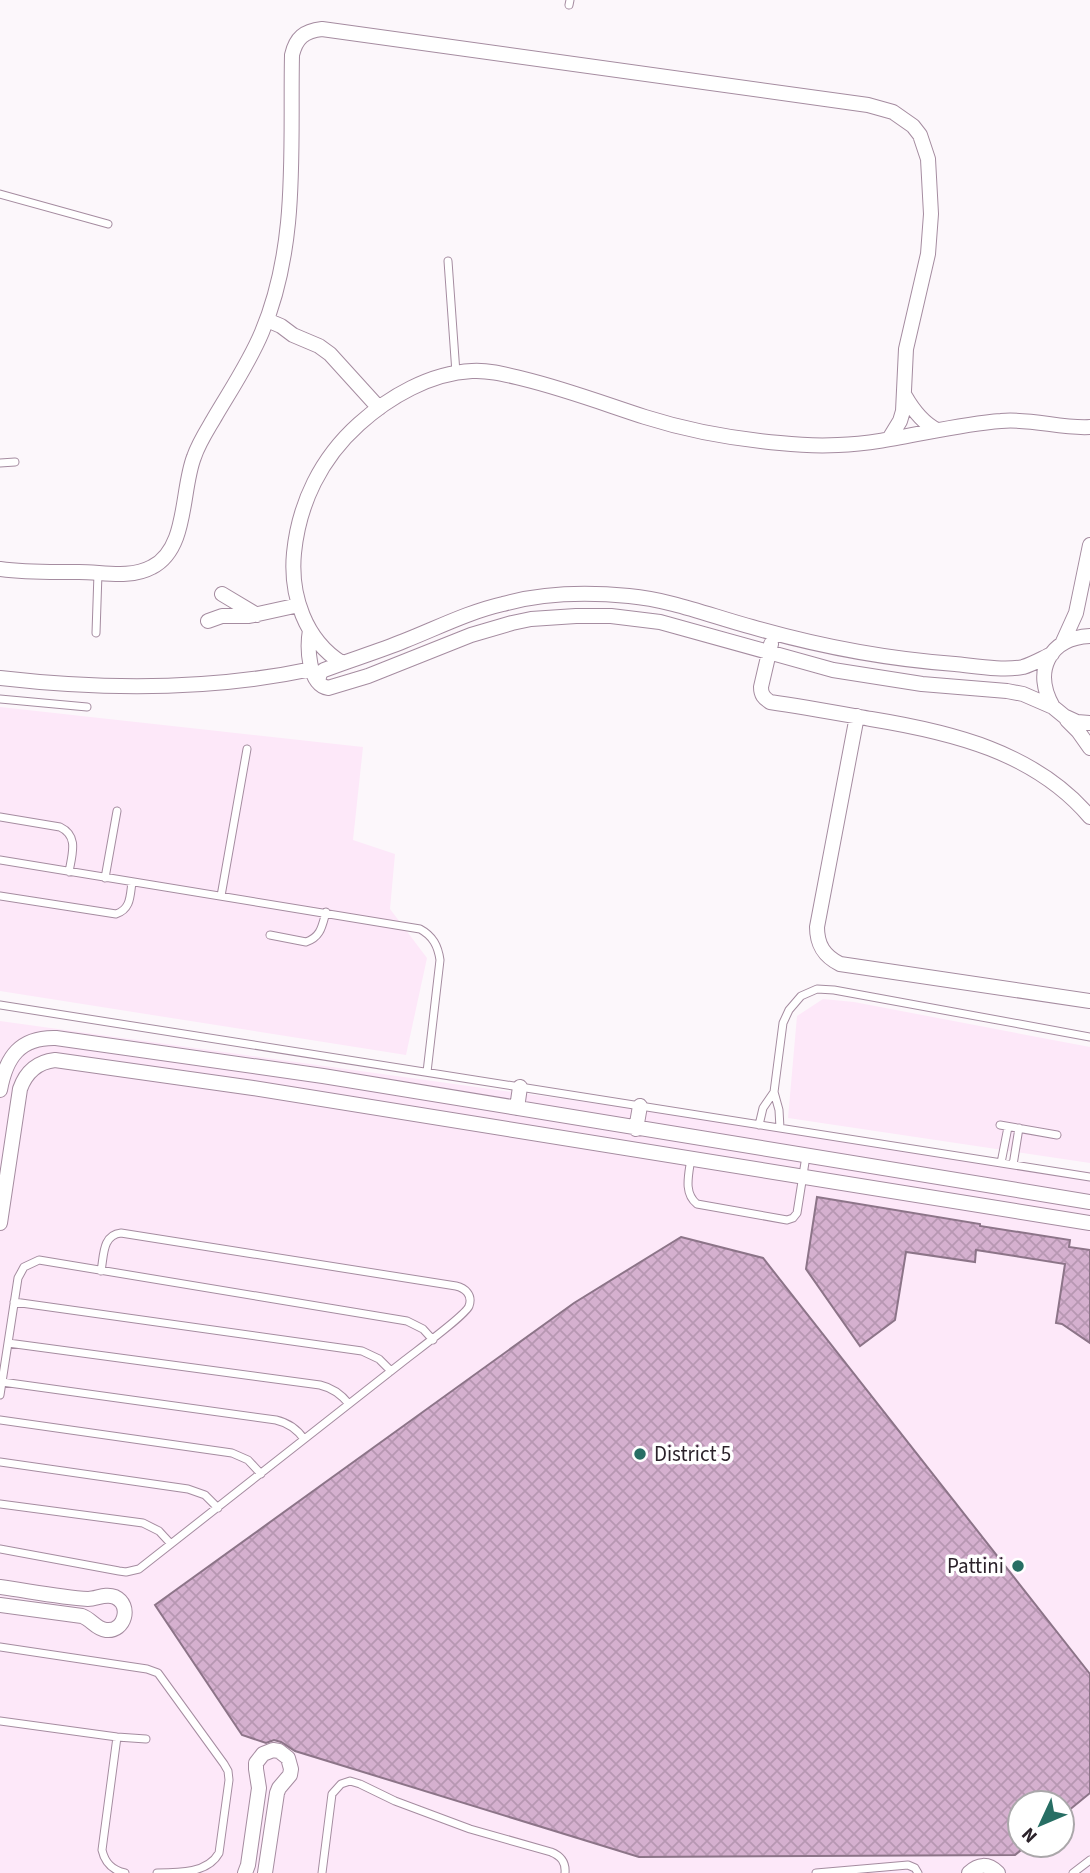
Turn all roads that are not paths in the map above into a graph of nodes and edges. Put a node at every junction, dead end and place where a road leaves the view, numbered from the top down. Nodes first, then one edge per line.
1 (0, 194) edge
2 (108, 224) dead end
3 (447, 261) dead end
4 (267, 320) junction
5 (261, 334) junction
6 (293, 335) junction
7 (456, 374) junction
8 (905, 396) junction
9 (379, 408) junction
10 (937, 430) junction
11 (1087, 430) edge
12 (889, 439) junction
13 (15, 462) dead end
14 (0, 463) edge
15 (1090, 545) edge
16 (0, 569) edge
17 (97, 573) junction
18 (222, 594) dead end
19 (527, 599) junction
20 (299, 605) junction
21 (257, 615) junction
22 (531, 619) junction
23 (208, 621) dead end
24 (310, 630) junction
25 (96, 633) dead end
26 (774, 633) junction
27 (1090, 636) edge
28 (1057, 649) junction
29 (769, 652) junction
30 (342, 663) junction
31 (315, 675) junction
32 (0, 678) edge
33 (0, 699) edge
34 (87, 707) dead end
35 (1059, 711) junction
36 (857, 716) junction
37 (1090, 723) edge
38 (1090, 748) edge
39 (247, 749) dead end
40 (117, 811) dead end
41 (0, 817) edge
42 (1090, 817) edge
43 (0, 860) edge
44 (69, 872) junction
45 (106, 878) junction
46 (132, 882) junction
47 (0, 896) edge
48 (221, 896) junction
49 (326, 912) junction
50 (270, 935) dead end
51 (1090, 1001) edge
52 (0, 1005) edge
53 (1090, 1037) edge
54 (427, 1072) junction
55 (323, 1076) junction
56 (520, 1087) junction
57 (0, 1090) edge
58 (774, 1092) junction
59 (320, 1099) junction
60 (640, 1106) junction
61 (517, 1108) junction
62 (759, 1125) junction
63 (780, 1128) junction
64 (1019, 1128) junction
65 (636, 1129) junction
66 (1057, 1135) dead end
67 (806, 1156) junction
68 (691, 1158) junction
69 (1001, 1163) junction
70 (1013, 1164) junction
71 (910, 1172) junction
72 (802, 1177) junction
73 (1090, 1177) edge
74 (908, 1194) junction
75 (1090, 1202) edge
76 (1, 1215) edge
77 (1090, 1223) edge
78 (101, 1271) junction
79 (14, 1302) junction
80 (433, 1339) junction
81 (8, 1343) junction
82 (391, 1371) junction
83 (2, 1382) junction
84 (0, 1395) edge
85 (349, 1404) junction
86 (0, 1420) edge
87 (304, 1439) junction
88 (0, 1462) edge
89 (261, 1474) junction
90 (0, 1504) edge
91 (218, 1508) junction
92 (172, 1544) junction
93 (0, 1549) edge
94 (0, 1587) edge
95 (0, 1605) edge
96 (0, 1647) edge
97 (0, 1721) edge
98 (117, 1737) junction
99 (146, 1739) dead end
100 (1090, 1860) edge
101 (125, 1873) edge
102 (157, 1873) edge
103 (245, 1873) edge
104 (265, 1873) edge
105 (321, 1873) edge
106 (565, 1873) edge
107 (816, 1873) edge
108 (918, 1873) edge
109 (969, 1873) edge
110 (998, 1873) edge
111 (1073, 1873) edge

1 - 2 lane
3 - 7 lane
4 - 5 street
4 - 6 street
4 - 8 street
5 - 6 street
5 - 17 street
6 - 9 street
7 - 9 street
7 - 12 street
8 - 10 street
8 - 12 street
9 - 20 street
10 - 11 street
10 - 12 street
13 - 14 lane
15 - 28 street
16 - 17 street
17 - 25 lane
18 - 21 street
19 - 22 street
19 - 26 street
19 - 30 street
20 - 21 street
20 - 24 street
21 - 23 street
22 - 29 street
22 - 31 street
24 - 30 street
24 - 31 street
26 - 28 street
26 - 29 street
27 - 28 street
28 - 35 street
29 - 35 street
29 - 36 street
30 - 31 street
31 - 32 street
33 - 34 lane
35 - 37 street
35 - 38 street
36 - 42 street
36 - 51 street
39 - 48 lane
40 - 45 lane
41 - 44 lane
43 - 44 lane
44 - 45 lane
45 - 46 lane
46 - 47 lane
46 - 48 lane
48 - 49 lane
49 - 50 lane
49 - 54 lane
52 - 54 lane
53 - 58 lane
54 - 56 lane
55 - 57 street
55 - 59 street
55 - 61 street
56 - 60 lane
56 - 61 street
58 - 62 lane
58 - 63 lane
59 - 68 street
59 - 76 street
60 - 62 lane
60 - 65 street
61 - 65 street
62 - 63 lane
63 - 69 lane
64 - 66 lane
64 - 69 lane
64 - 70 lane
65 - 67 street
67 - 71 street
67 - 72 lane
68 - 72 street
68 - 72 lane
69 - 70 lane
70 - 73 lane
71 - 74 street
71 - 75 street
72 - 74 street
74 - 77 street
78 - 79 lane
78 - 80 lane
78 - 80 lane
79 - 81 lane
79 - 82 lane
80 - 82 lane
81 - 83 lane
81 - 85 lane
82 - 85 lane
83 - 84 lane
83 - 87 lane
85 - 87 lane
86 - 89 lane
87 - 89 lane
88 - 91 lane
89 - 91 lane
90 - 92 lane
91 - 92 lane
92 - 93 lane
94 - 95 street
96 - 102 lane
97 - 98 lane
98 - 99 lane
98 - 101 lane
100 - 111 lane
103 - 104 street
105 - 106 lane
107 - 108 lane
109 - 110 street

